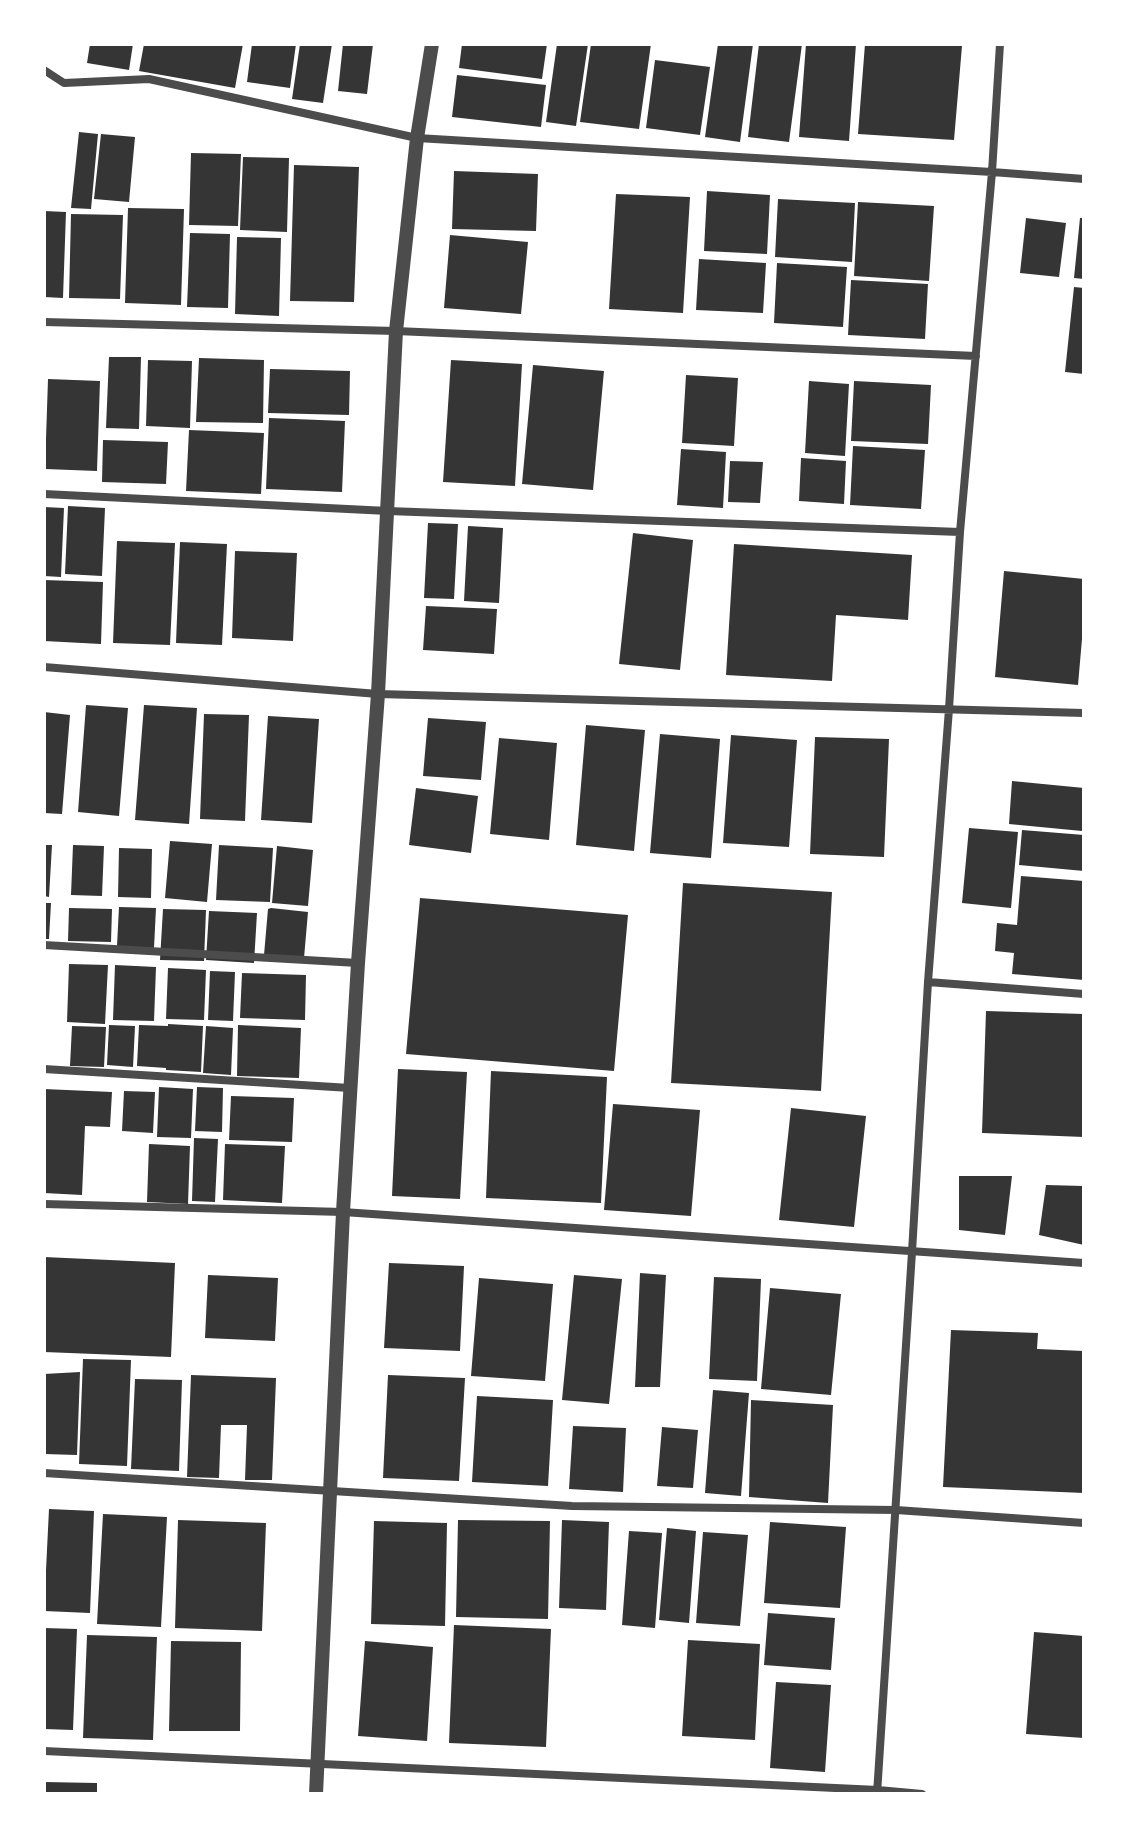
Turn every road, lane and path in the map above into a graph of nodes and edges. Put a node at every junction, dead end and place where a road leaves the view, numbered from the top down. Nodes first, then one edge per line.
1 (432, 44) edge
2 (1000, 44) edge
3 (44, 70) edge
4 (417, 138) junction
5 (992, 172) junction
6 (1084, 179) edge
7 (44, 322) edge
8 (396, 331) junction
9 (976, 356) junction
10 (44, 494) edge
11 (388, 511) junction
12 (960, 532) junction
13 (44, 667) edge
14 (378, 694) junction
15 (949, 709) junction
16 (1084, 713) edge
17 (44, 945) edge
18 (358, 963) junction
19 (928, 982) junction
20 (1084, 994) edge
21 (44, 1069) edge
22 (350, 1088) junction
23 (44, 1204) edge
24 (343, 1212) junction
25 (912, 1252) junction
26 (1084, 1263) edge
27 (44, 1473) edge
28 (329, 1492) junction
29 (896, 1510) junction
30 (1084, 1523) edge
31 (44, 1751) edge
32 (317, 1764) junction
33 (878, 1792) edge
34 (316, 1794) edge
35 (922, 1794) edge

1 - 4 street
2 - 5 street
3 - 4 street
4 - 5 street
4 - 8 street
5 - 6 street
5 - 9 street
7 - 8 street
8 - 9 street
8 - 11 street
9 - 12 street
10 - 11 street
11 - 12 street
11 - 14 street
12 - 15 street
13 - 14 street
14 - 15 street
14 - 18 street
15 - 16 street
15 - 19 street
17 - 18 street
18 - 22 street
19 - 20 street
19 - 25 street
21 - 22 street
22 - 24 street
23 - 24 street
24 - 25 street
24 - 28 street
25 - 26 street
25 - 29 street
27 - 28 street
28 - 29 street
28 - 32 street
29 - 30 street
29 - 33 street
31 - 32 street
32 - 33 street
32 - 34 street
33 - 35 street

